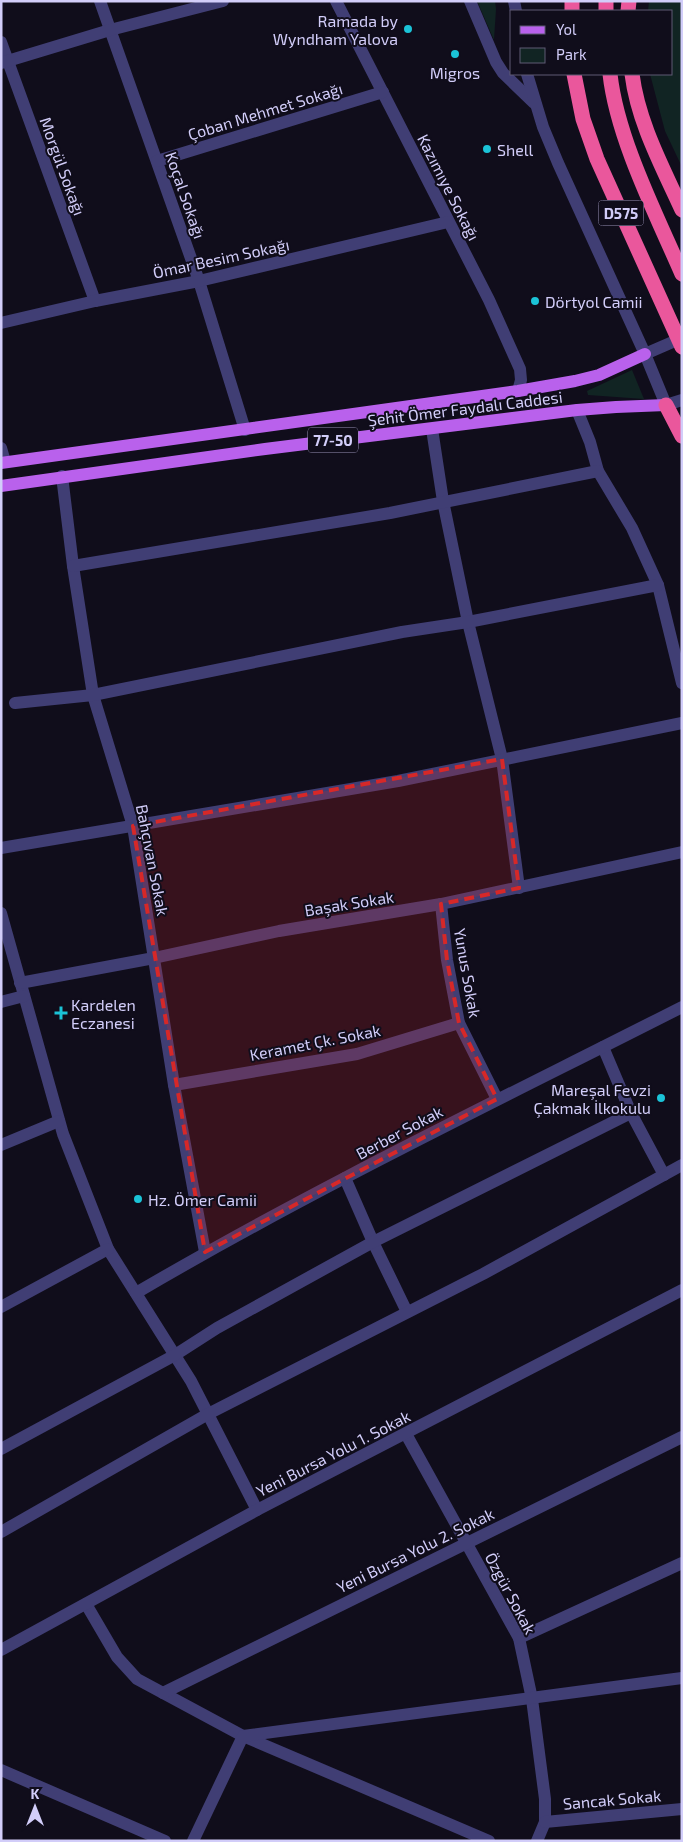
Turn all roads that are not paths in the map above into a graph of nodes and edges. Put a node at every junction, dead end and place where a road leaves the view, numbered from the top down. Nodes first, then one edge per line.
1 (100, 1) edge
2 (223, 1) edge
3 (336, 1) edge
4 (470, 1) edge
5 (110, 30) junction
6 (1, 42) edge
7 (5, 62) edge
8 (527, 75) edge
9 (574, 75) edge
10 (610, 75) edge
11 (632, 75) edge
12 (383, 92) junction
13 (535, 103) junction
14 (157, 161) junction
15 (682, 210) edge
16 (448, 222) junction
17 (682, 274) edge
18 (199, 281) junction
19 (95, 301) junction
20 (1, 323) edge
21 (682, 338) edge
22 (682, 347) edge
23 (645, 354) junction
24 (518, 391) junction
25 (682, 400) edge
26 (666, 405) junction
27 (577, 410) junction
28 (432, 429) junction
29 (245, 430) junction
30 (682, 436) edge
31 (1, 448) edge
32 (3, 462) edge
33 (598, 471) junction
34 (62, 476) junction
35 (1, 486) edge
36 (443, 501) junction
37 (73, 566) junction
38 (658, 585) junction
39 (468, 622) junction
40 (682, 683) edge
41 (93, 695) junction
42 (15, 703) dead end
43 (682, 723) edge
44 (502, 760) junction
45 (133, 826) junction
46 (1, 848) edge
47 (682, 852) edge
48 (519, 888) junction
49 (441, 904) junction
50 (1, 912) edge
51 (154, 958) junction
52 (20, 983) junction
53 (24, 996) junction
54 (1, 1002) edge
55 (682, 1007) edge
56 (460, 1023) junction
57 (603, 1047) junction
58 (174, 1085) junction
59 (497, 1099) junction
60 (632, 1113) junction
61 (59, 1121) junction
62 (1, 1145) edge
63 (682, 1165) edge
64 (664, 1175) junction
65 (345, 1178) junction
66 (373, 1242) junction
67 (108, 1249) junction
68 (205, 1252) junction
69 (682, 1290) edge
70 (136, 1293) junction
71 (1, 1307) edge
72 (407, 1312) junction
73 (175, 1355) junction
74 (208, 1414) junction
75 (406, 1434) junction
76 (682, 1436) edge
77 (1, 1449) edge
78 (257, 1510) junction
79 (1, 1532) edge
80 (466, 1542) junction
81 (682, 1563) edge
82 (86, 1604) junction
83 (519, 1638) junction
84 (1, 1650) edge
85 (682, 1678) edge
86 (163, 1693) junction
87 (532, 1699) junction
88 (242, 1736) junction
89 (1, 1770) edge
90 (682, 1809) edge
91 (545, 1822) junction
92 (165, 1841) edge
93 (193, 1841) edge
94 (488, 1841) edge
95 (537, 1841) edge

1 - 5 street, Koçal Sokağı
2 - 5 street
3 - 12 street, Kazımıye Sokağı
4 - 13 street
5 - 7 street
5 - 14 street, Koçal Sokağı
6 - 7 street, Morgül Sokağı
7 - 19 street, Morgül Sokağı
8 - 13 street
9 - 22 highway, D575, bridge
10 - 17 highway, D575
11 - 15 highway
12 - 14 street, Çoban Mehmet Sokağı
12 - 16 street, Kazımıye Sokağı
13 - 23 street
14 - 18 street, Koçal Sokağı
16 - 18 street, Ömar Besim Sokağı
16 - 24 street, Kazımıye Sokağı
18 - 19 street, Ömar Besim Sokağı
18 - 29 street, Koçal Sokağı
19 - 20 street, Ömar Besim Sokağı
21 - 23 street
23 - 24 main road, Şehit Ömer Faydalı Caddesi / 77-50
23 - 26 street
24 - 29 main road, Şehit Ömer Faydalı Caddesi / 77-50
25 - 26 street
26 - 27 main road, Şehit Ömer Faydalı Caddesi / 77-50
26 - 30 highway
27 - 28 main road, Şehit Ömer Faydalı Caddesi / 77-50
27 - 33 street
28 - 34 main road, Şehit Ömer Faydalı Caddesi / 77-50
28 - 36 street
29 - 32 main road, Şehit Ömer Faydalı Caddesi / 77-50
31 - 32 street
33 - 36 street
33 - 38 street
34 - 35 main road, Şehit Ömer Faydalı Caddesi / 77-50
34 - 37 street, Bahçıvan Sokak
36 - 37 street
36 - 39 street
37 - 41 street, Bahçıvan Sokak
38 - 39 street
38 - 40 street
39 - 41 street
39 - 44 street
41 - 42 street
41 - 45 street, Bahçıvan Sokak
43 - 44 street
44 - 45 street
44 - 48 street
45 - 46 street
45 - 51 street, Bahçıvan Sokak
47 - 48 street, Başak Sokak
48 - 49 street, Başak Sokak
49 - 51 street, Başak Sokak
49 - 56 street, Yunus Sokak
50 - 52 street
51 - 52 street, Başak Sokak
51 - 58 street, Bahçıvan Sokak
52 - 53 street
53 - 54 street
53 - 61 street
55 - 57 street, Berber Sokak
56 - 58 street, Keramet Çk. Sokak
56 - 59 street, Yunus Sokak
57 - 59 street, Berber Sokak
57 - 60 street
58 - 68 street, Bahçıvan Sokak
59 - 65 street, Berber Sokak
60 - 64 street
60 - 66 street
61 - 62 street
61 - 67 street
63 - 64 street
64 - 72 street
65 - 66 street
65 - 68 street, Berber Sokak
66 - 72 street
66 - 73 street
67 - 70 street
67 - 71 street
68 - 70 street, Berber Sokak
69 - 75 street, Yeni Bursa Yolu 1. Sokak
70 - 73 street
72 - 74 street
73 - 74 street
73 - 77 street
74 - 78 street
74 - 79 street
75 - 78 street, Yeni Bursa Yolu 1. Sokak
75 - 80 street, Özgür Sokak
76 - 80 street, Yeni Bursa Yolu 2. Sokak
78 - 82 street, Yeni Bursa Yolu 1. Sokak
80 - 83 street, Özgür Sokak
80 - 86 street, Yeni Bursa Yolu 2. Sokak
81 - 83 street
82 - 84 street, Yeni Bursa Yolu 1. Sokak
82 - 86 street
83 - 87 street, Özgür Sokak
85 - 87 street
86 - 88 street
87 - 88 street
87 - 91 street, Özgür Sokak
88 - 93 street
88 - 94 street
89 - 92 street
90 - 91 street, Sancak Sokak
91 - 95 street, Özgür Sokak

